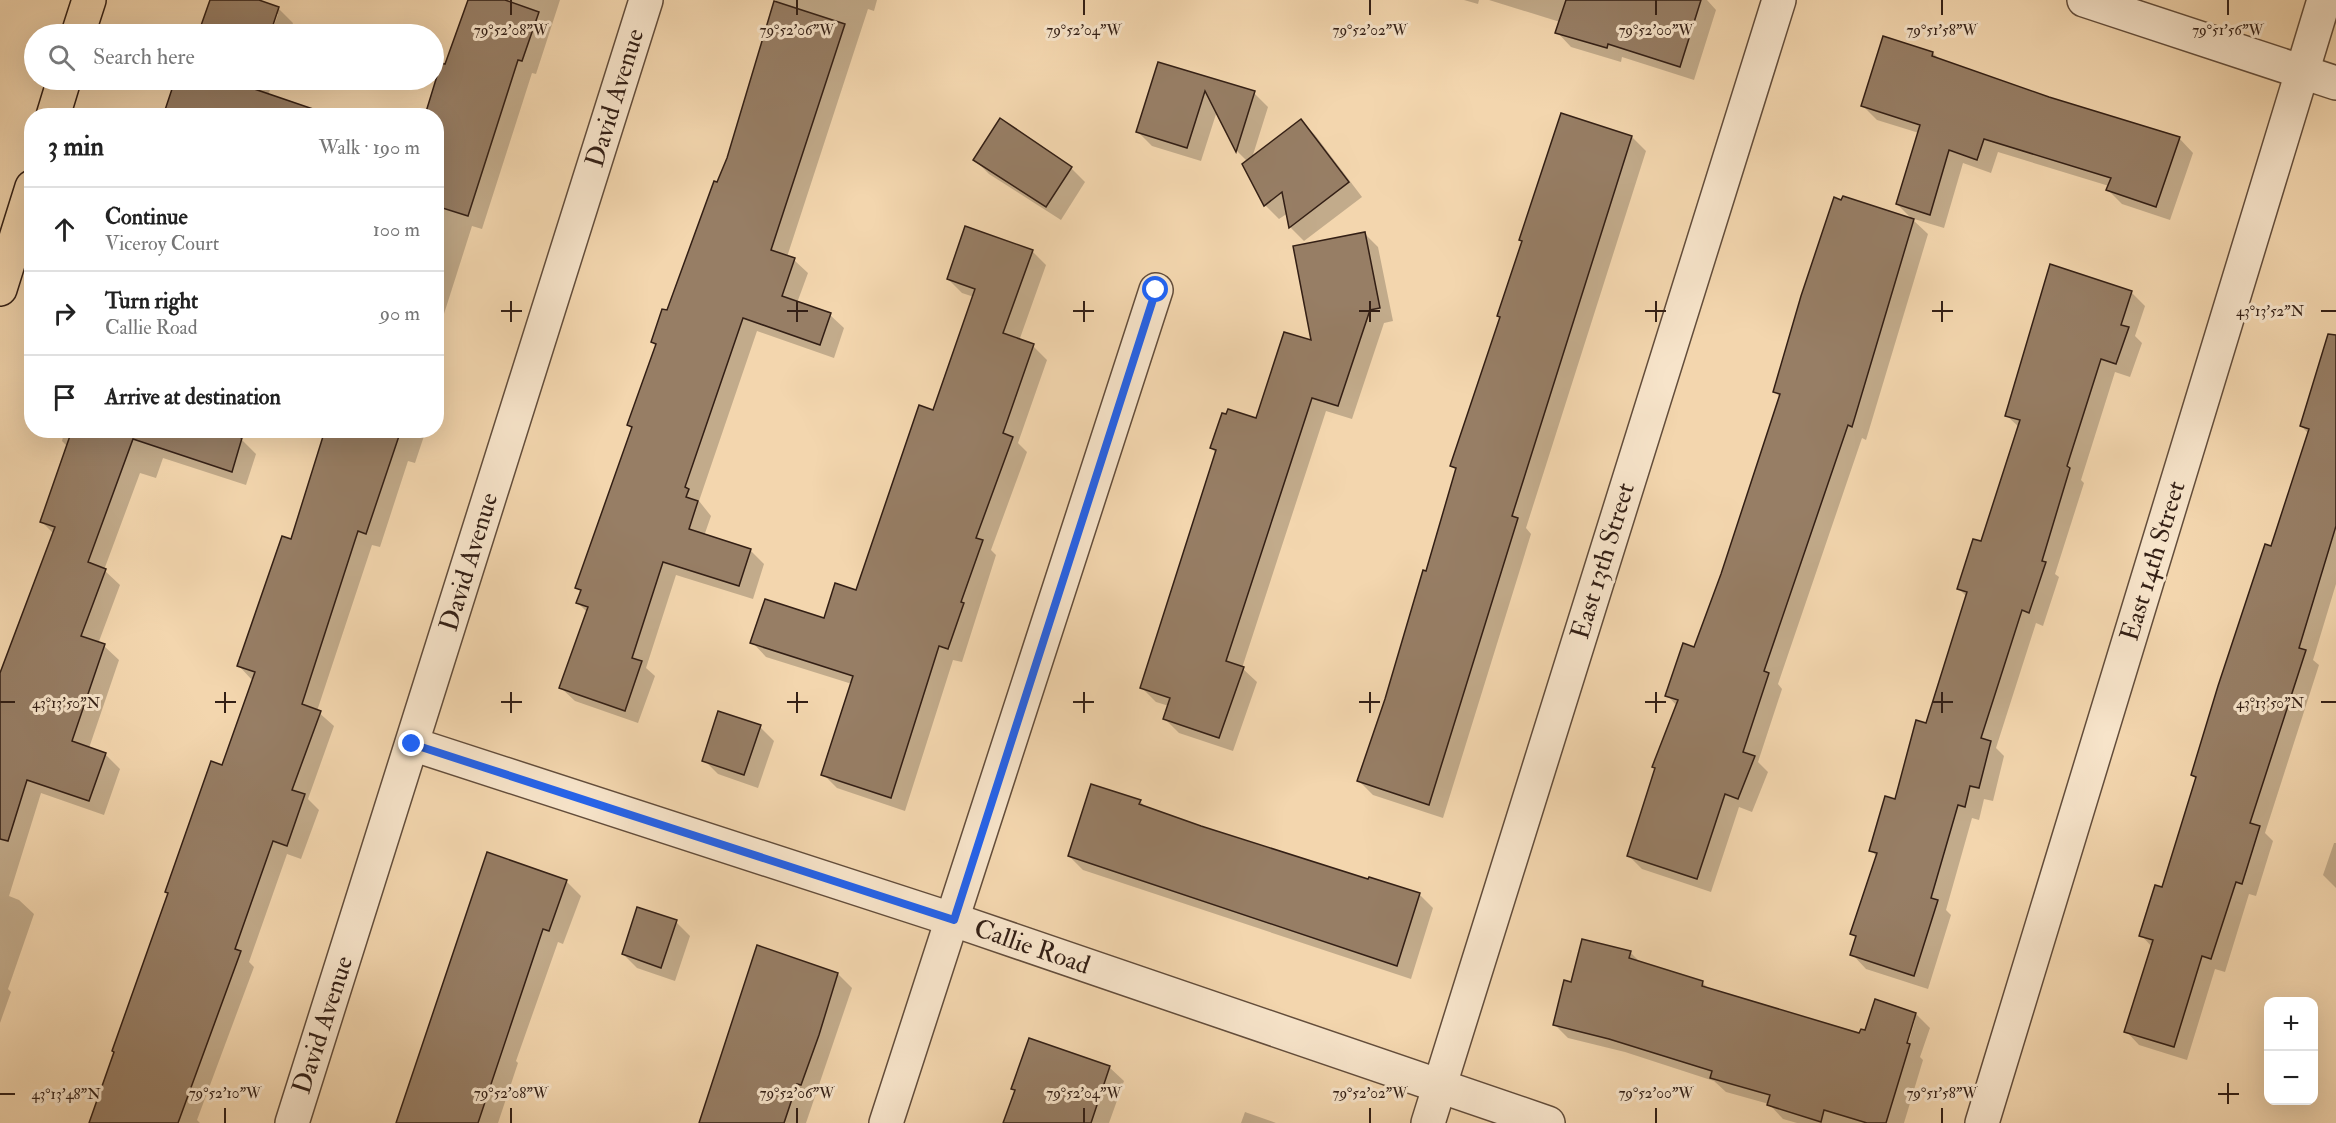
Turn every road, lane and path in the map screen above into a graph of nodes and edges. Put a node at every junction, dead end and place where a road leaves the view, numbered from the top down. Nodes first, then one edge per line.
1 (89, 0) edge
2 (646, 0) edge
3 (1779, 0) edge
4 (2084, 0) edge
5 (2324, 0) edge
6 (81, 24) edge
7 (2301, 72) junction
8 (2336, 83) edge
9 (61, 90) edge
10 (55, 108) edge
11 (24, 212) edge
12 (0, 289) edge
13 (1156, 290) dead end
14 (412, 744) junction
15 (954, 920) junction
16 (1438, 1085) junction
17 (292, 1123) edge
18 (886, 1123) edge
19 (1428, 1123) edge
20 (1548, 1123) edge
21 (1982, 1123) edge

1 - 6 main road
2 - 14 street, David Avenue
3 - 16 street, East 13th Street
4 - 7 street
5 - 7 street, East 14th Street
7 - 8 street
7 - 21 street, East 14th Street
9 - 10 main road
11 - 12 main road
13 - 15 street
14 - 15 street, Callie Road
14 - 17 street, David Avenue
15 - 16 street, Callie Road
15 - 18 street
16 - 19 street, East 13th Street
16 - 20 street, Callie Road

